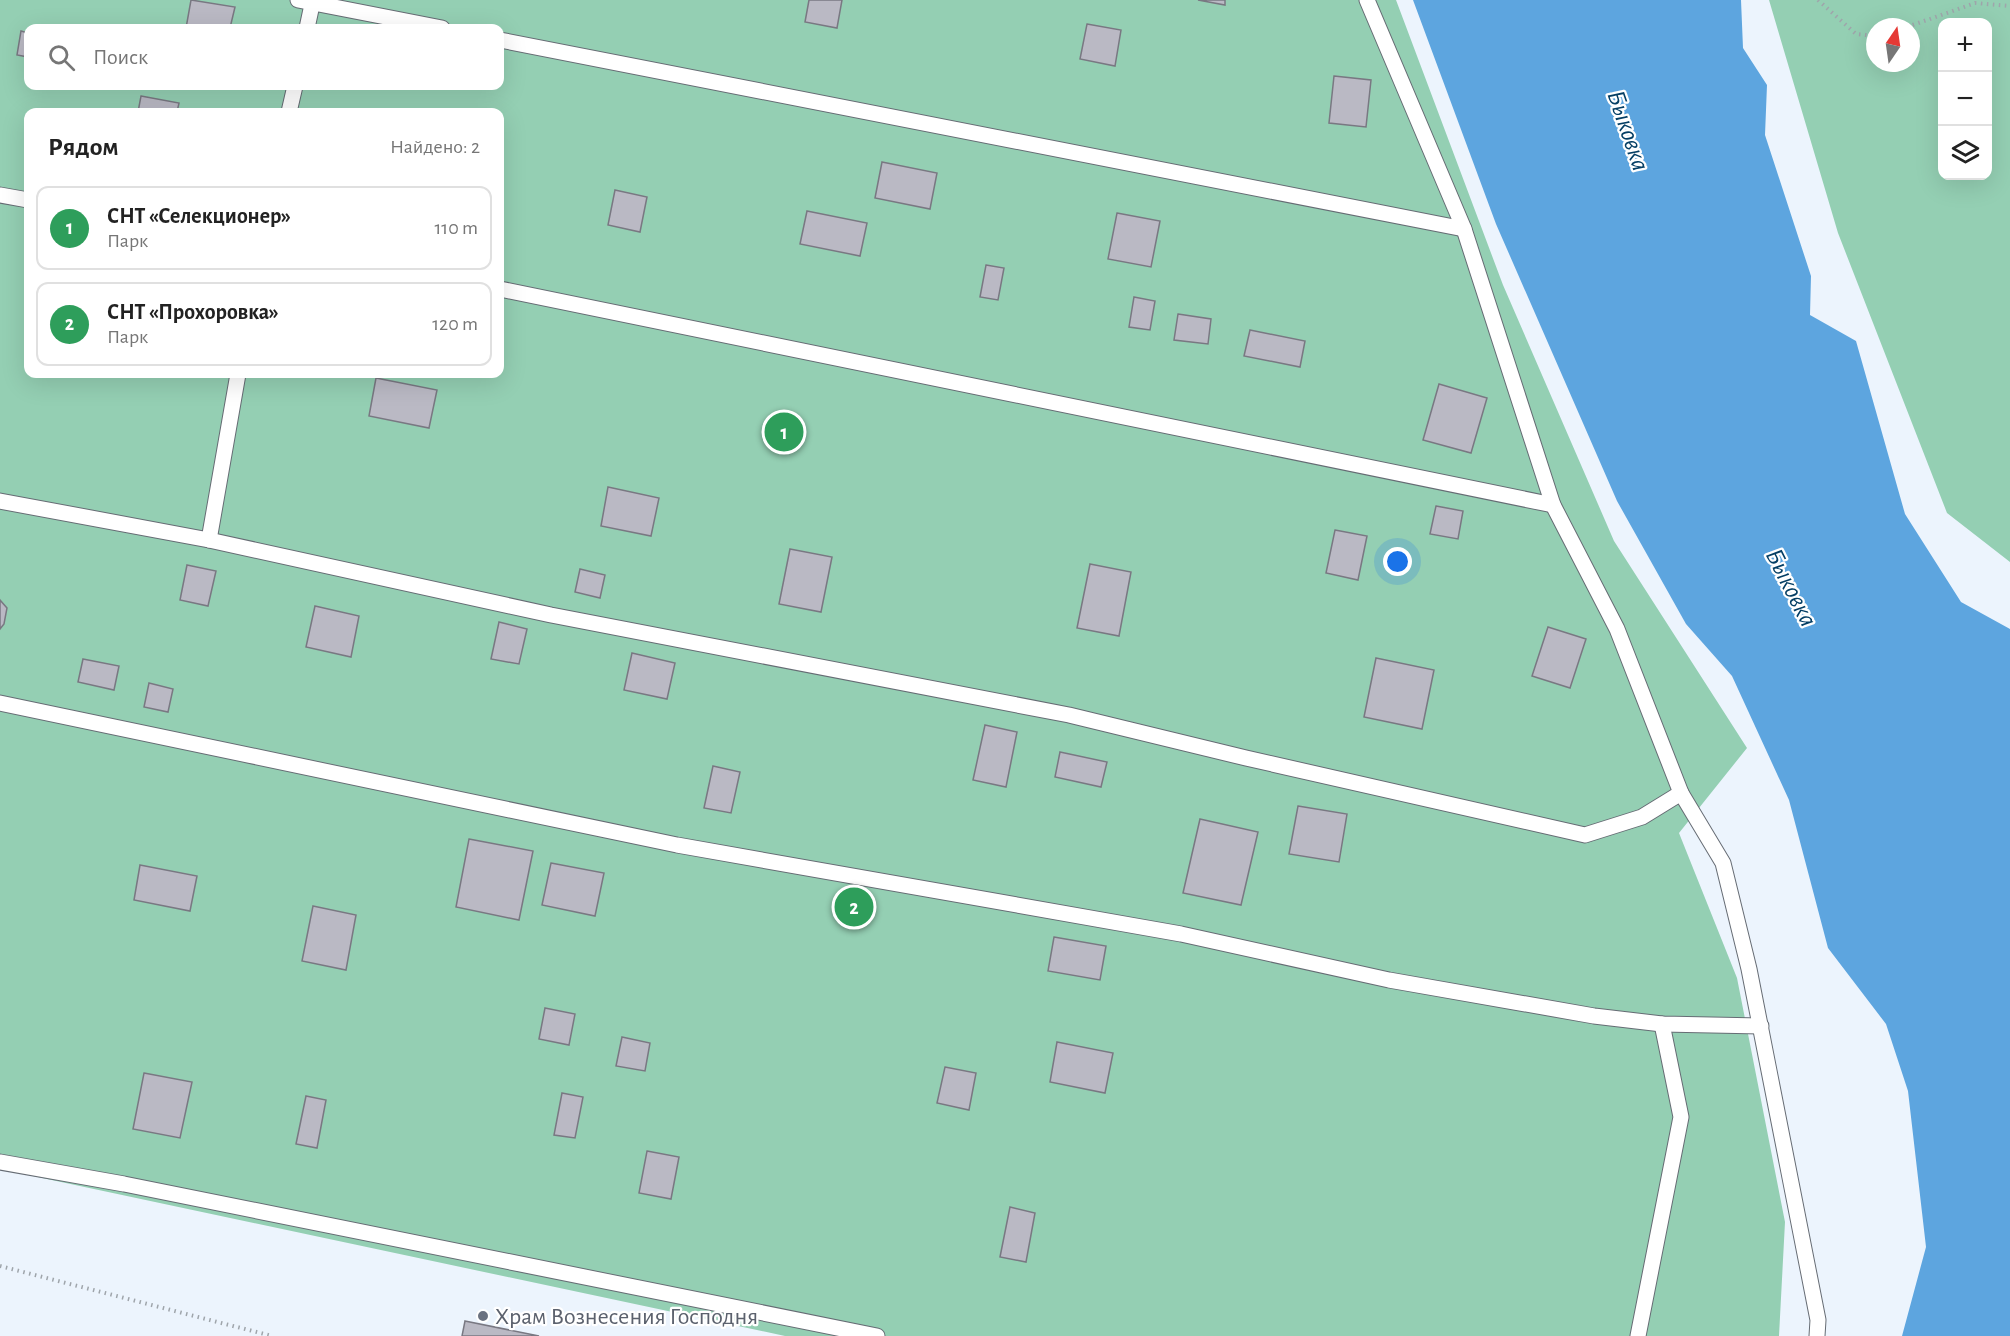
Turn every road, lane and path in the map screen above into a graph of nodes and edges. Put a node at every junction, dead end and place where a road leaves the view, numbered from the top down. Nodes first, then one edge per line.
1 (1367, 0) edge
2 (1818, 0) edge
3 (307, 1) edge
4 (2010, 6) edge
5 (1920, 22) edge
6 (307, 24) edge
7 (422, 24) edge
8 (1866, 35) edge
9 (504, 41) edge
10 (294, 90) edge
11 (290, 108) edge
12 (0, 195) edge
13 (24, 199) edge
14 (1464, 229) junction
15 (504, 289) edge
16 (237, 378) edge
17 (0, 501) edge
18 (1553, 505) junction
19 (209, 540) junction
20 (0, 703) edge
21 (1681, 793) junction
22 (1662, 1024) junction
23 (1761, 1026) junction
24 (0, 1162) edge
25 (0, 1266) edge
26 (272, 1336) edge
27 (877, 1336) edge
28 (1638, 1336) edge
29 (1817, 1336) edge

1 - 14 lane
2 - 8 path
3 - 6 lane
3 - 7 lane
4 - 5 path
9 - 14 lane
10 - 11 lane
12 - 13 lane
14 - 18 lane
15 - 18 lane
16 - 19 lane
17 - 19 lane
18 - 21 lane
19 - 21 lane
20 - 22 lane
21 - 23 lane
22 - 23 lane
22 - 28 lane
23 - 29 lane
24 - 27 lane
25 - 26 path

